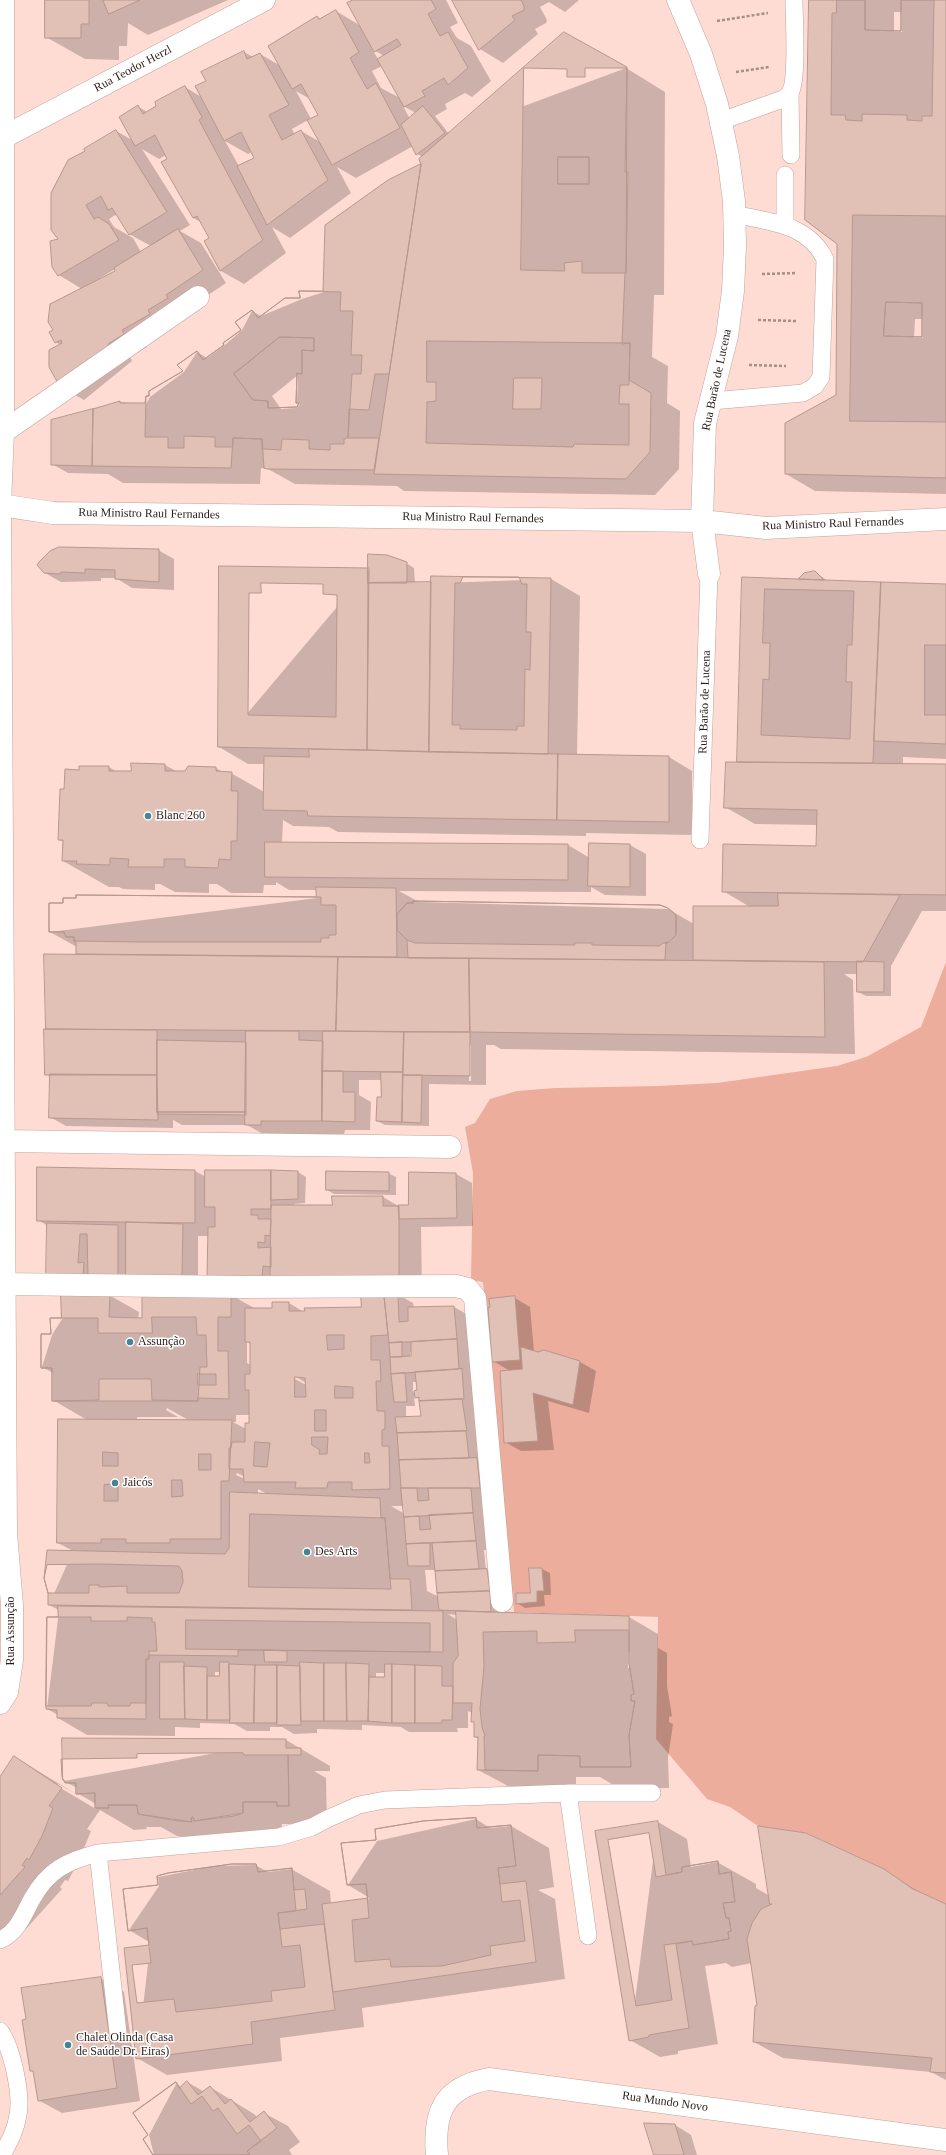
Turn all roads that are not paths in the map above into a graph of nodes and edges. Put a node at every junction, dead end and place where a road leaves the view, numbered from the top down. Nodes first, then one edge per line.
1 (3, 0) edge
2 (264, 0) edge
3 (678, 0) edge
4 (794, 0) edge
5 (790, 94) junction
6 (721, 121) junction
7 (2, 138) junction
8 (791, 155) dead end
9 (785, 176) dead end
10 (734, 214) junction
11 (785, 226) junction
12 (198, 297) dead end
13 (712, 401) junction
14 (2, 432) junction
15 (0, 505) edge
16 (946, 519) edge
17 (702, 521) junction
18 (709, 574) joint
19 (700, 840) dead end
20 (2, 1141) junction
21 (450, 1147) dead end
22 (4, 1284) junction
23 (6, 1533) junction
24 (0, 1555) edge
25 (502, 1601) dead end
26 (0, 1702) edge
27 (568, 1793) junction
28 (652, 1793) dead end
29 (98, 1853) junction
30 (588, 1936) dead end
31 (0, 1940) edge
32 (0, 2031) edge
33 (118, 2033) dead end
34 (946, 2140) edge
35 (2, 2155) edge
36 (437, 2155) edge

1 - 7 street, Rua Assunção
2 - 7 street, Rua Teodor Herzl
3 - 6 street, Rua Barão de Lucena
4 - 5 lane
5 - 6 lane
5 - 8 lane
6 - 10 street, Rua Barão de Lucena
7 - 14 street, Rua Assunção
9 - 11 lane
10 - 11 lane
10 - 13 street, Rua Barão de Lucena
11 - 13 lane
12 - 14 street
13 - 17 street, Rua Barão de Lucena
14 - 15 street, Rua Assunção
15 - 17 street, Rua Ministro Raul Fernandes
15 - 20 street, Rua Assunção
16 - 17 street, Rua Ministro Raul Fernandes
17 - 18 street, Rua Barão de Lucena
18 - 19 lane, Rua Barão de Lucena
20 - 21 street
20 - 22 street, Rua Assunção
22 - 23 street, Rua Assunção
22 - 25 street
23 - 24 street, Rua Assunção
23 - 26 street, Rua Assunção
27 - 28 lane
27 - 29 lane
27 - 30 lane
29 - 31 lane
29 - 33 lane
32 - 35 lane
34 - 36 street, Rua Mundo Novo

